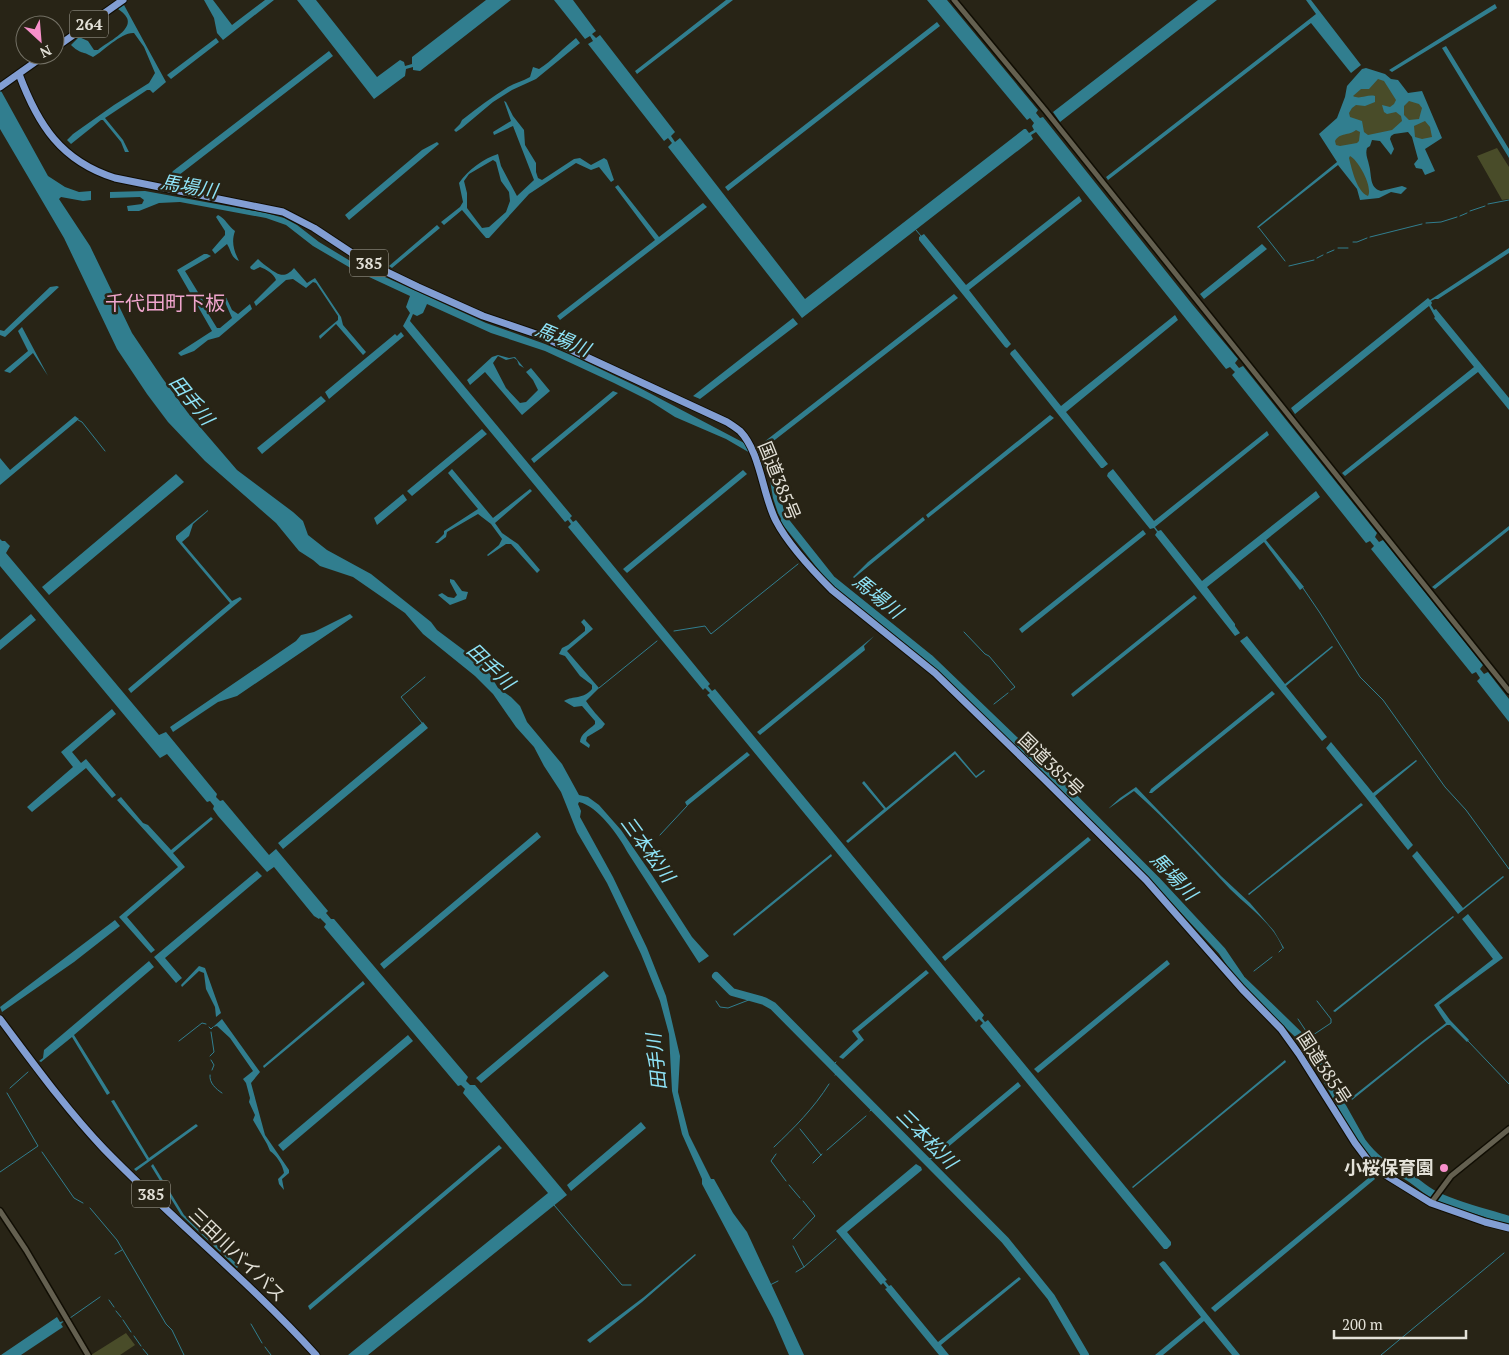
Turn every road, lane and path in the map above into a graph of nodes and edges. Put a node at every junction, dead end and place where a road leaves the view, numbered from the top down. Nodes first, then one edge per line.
1 (123, 0) edge
2 (954, 0) edge
3 (65, 41) edge
4 (31, 65) edge
5 (19, 74) junction
6 (0, 87) edge
7 (1509, 691) edge
8 (0, 1019) edge
9 (1509, 1129) edge
10 (1432, 1201) junction
11 (0, 1211) edge
12 (1509, 1228) edge
13 (88, 1355) edge
14 (316, 1355) edge

1 - 3 highway, 264
2 - 7 street
4 - 5 highway
5 - 6 highway
5 - 10 highway, 国道385号 / 385
8 - 14 highway, 三田川バイパス / 385
9 - 10 street
10 - 12 highway, 国道385号 / 385
11 - 13 street

